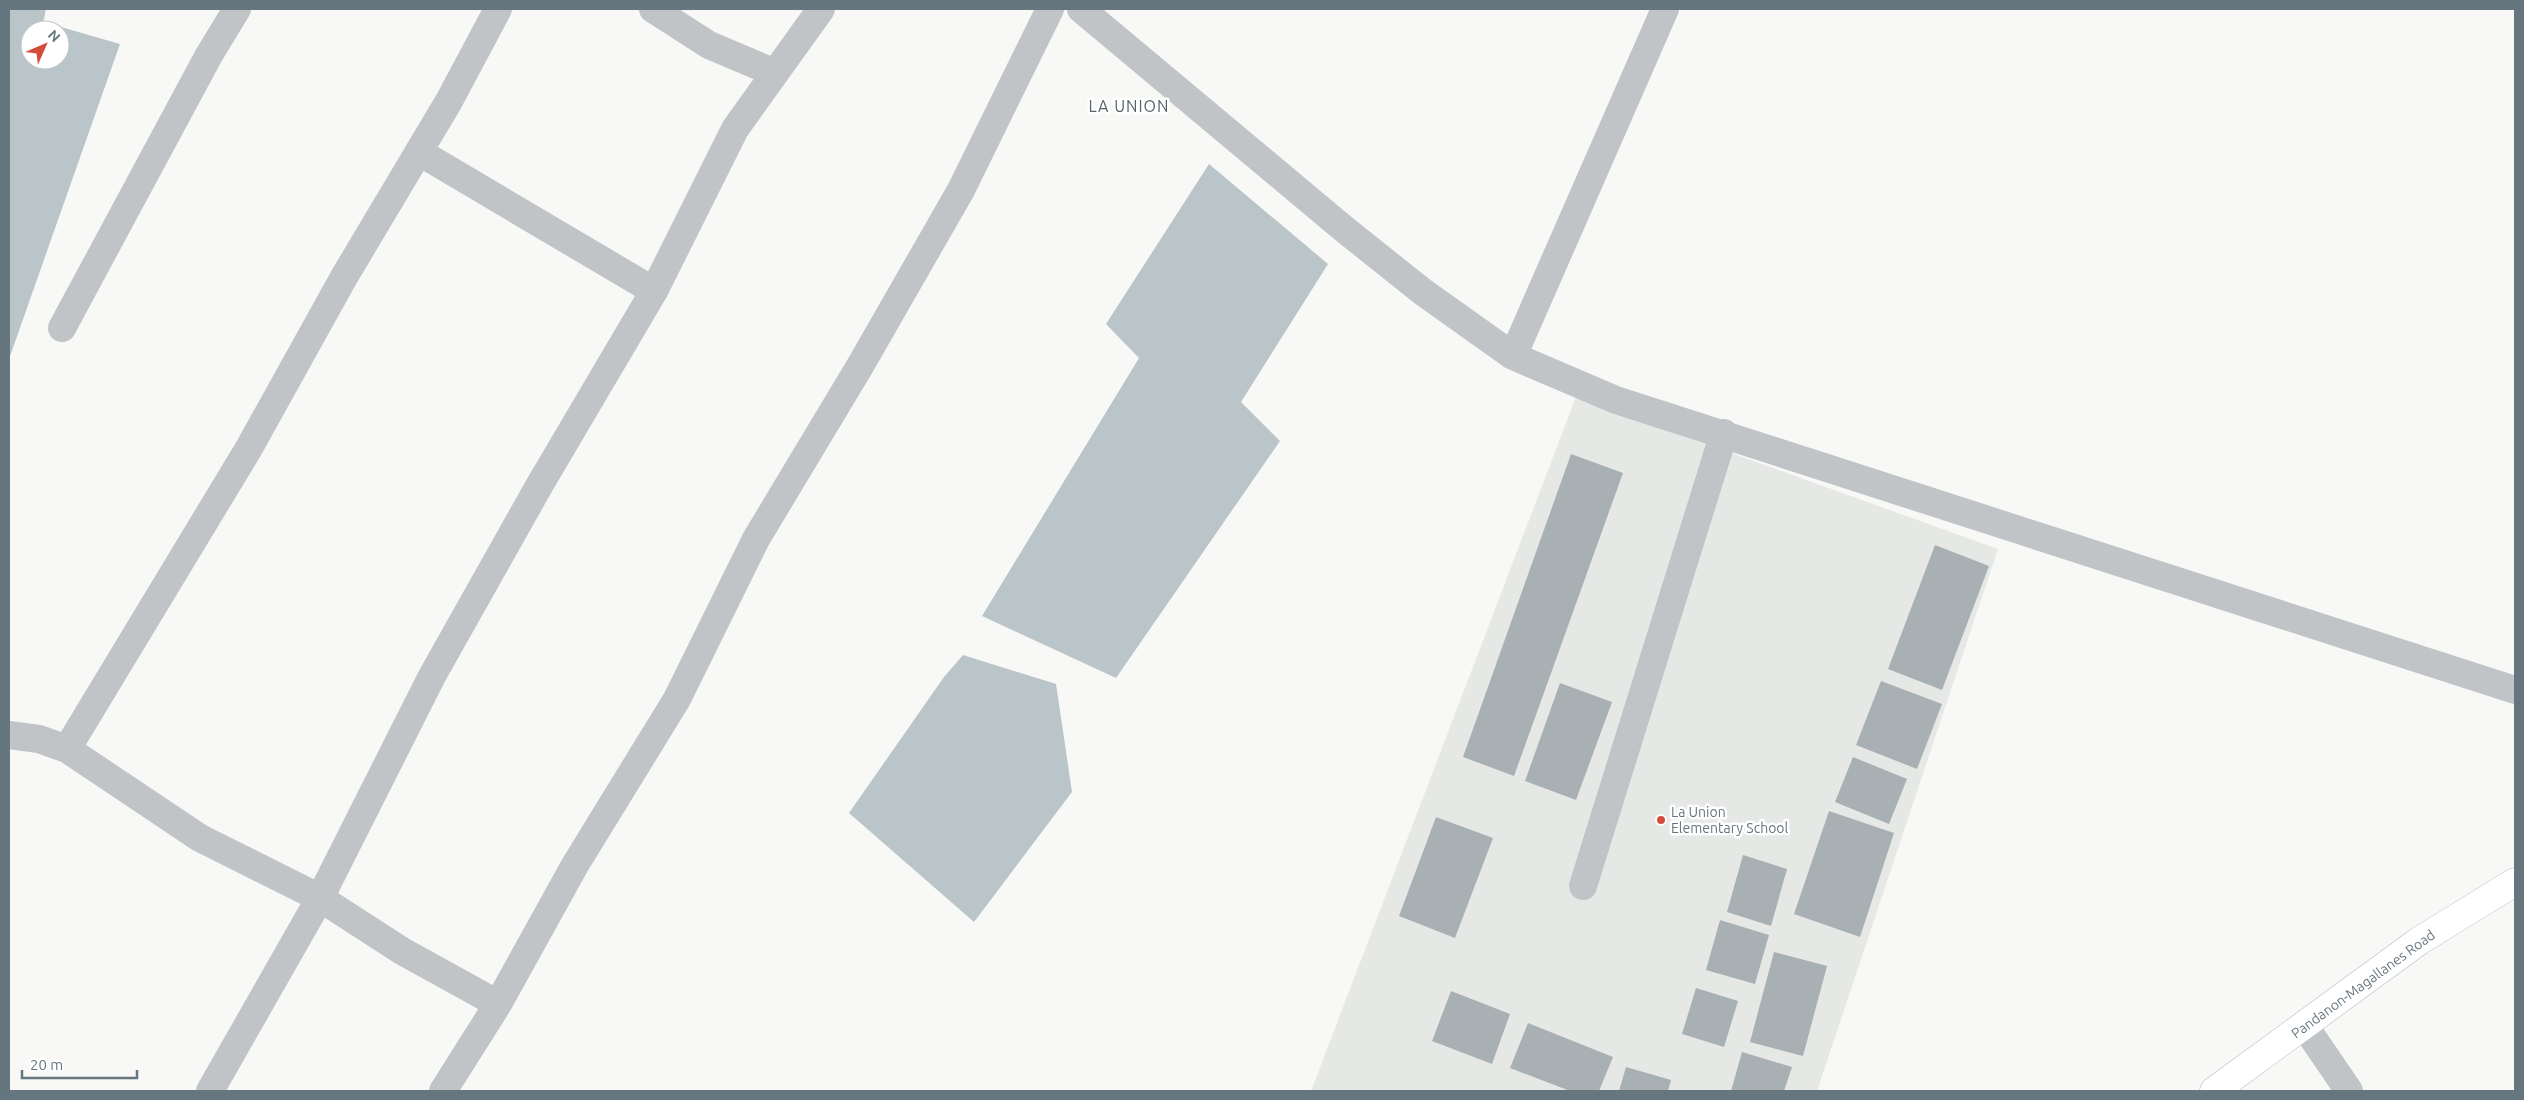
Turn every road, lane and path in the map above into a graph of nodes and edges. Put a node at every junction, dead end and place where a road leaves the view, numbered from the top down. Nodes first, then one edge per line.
1 (237, 9) edge
2 (498, 9) edge
3 (653, 9) edge
4 (821, 9) edge
5 (1050, 9) edge
6 (1081, 9) edge
7 (1665, 9) edge
8 (773, 72) junction
9 (419, 152) junction
10 (654, 290) junction
11 (62, 328) dead end
12 (1513, 356) junction
13 (1724, 433) junction
14 (2515, 690) edge
15 (9, 735) edge
16 (67, 749) junction
17 (2515, 882) edge
18 (1583, 886) dead end
19 (320, 898) junction
20 (498, 1004) junction
21 (2304, 1026) junction
22 (210, 1091) edge
23 (443, 1091) edge
24 (2214, 1091) edge
25 (2349, 1091) edge

1 - 11 street
2 - 9 street
3 - 8 street
4 - 8 street
5 - 20 street
6 - 12 street
7 - 12 street
8 - 10 street
9 - 10 street
9 - 16 street
10 - 19 street
12 - 13 street
13 - 14 street
13 - 18 street
15 - 16 street
16 - 19 street
17 - 21 main road, Pandanon-Magallanes Road
19 - 20 street
19 - 22 street
20 - 23 street
21 - 24 main road, Pandanon-Magallanes Road
21 - 25 street

